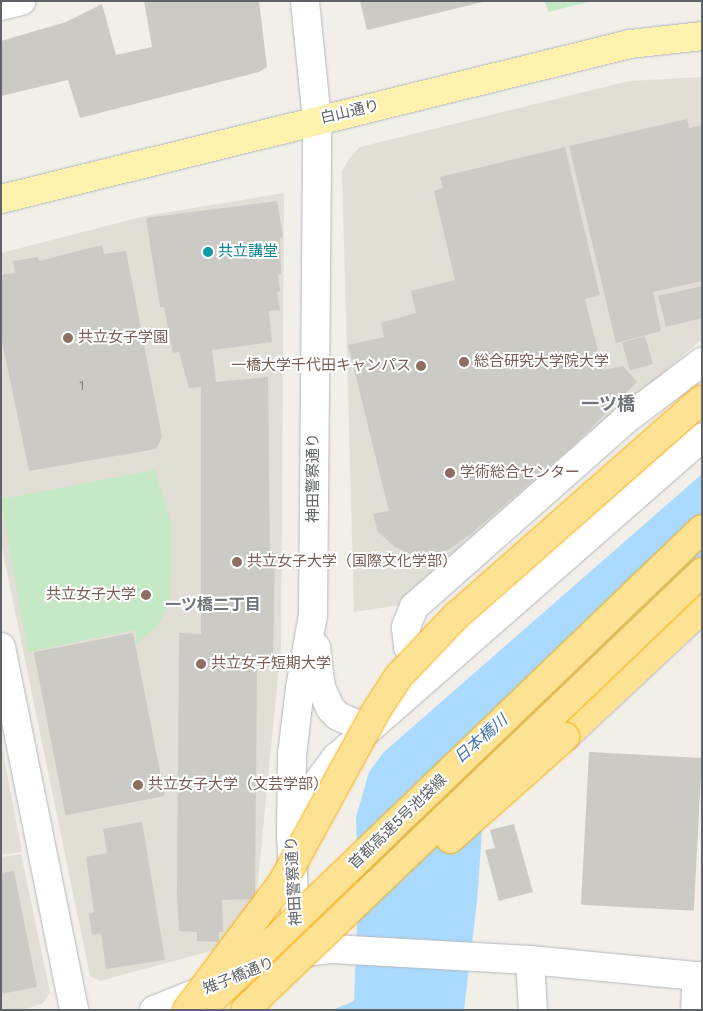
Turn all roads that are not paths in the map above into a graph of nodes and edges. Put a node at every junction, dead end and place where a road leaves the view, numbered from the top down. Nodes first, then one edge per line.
1 (21, 1) edge
2 (305, 1) edge
3 (1, 6) edge
4 (702, 36) edge
5 (317, 120) junction
6 (1, 199) edge
7 (702, 362) edge
8 (702, 399) edge
9 (702, 438) edge
10 (702, 529) edge
11 (702, 572) edge
12 (702, 609) edge
13 (313, 615) junction
14 (1, 647) edge
15 (443, 666) junction
16 (379, 720) junction
17 (291, 836) junction
18 (297, 953) junction
19 (530, 960) junction
20 (699, 976) edge
21 (74, 1010) edge
22 (154, 1010) edge
23 (187, 1010) edge
24 (201, 1010) edge
25 (245, 1010) edge
26 (249, 1010) edge
27 (532, 1010) edge
28 (695, 1010) edge

1 - 3 street
2 - 5 street, 神田警察通り
4 - 5 main road, 白山通り
5 - 6 main road, 白山通り
5 - 13 street, 神田警察通り
7 - 15 street
8 - 23 highway, bridge
9 - 15 street
10 - 24 highway, 首都高速5号池袋線, bridge
11 - 25 highway, 首都高速5号池袋線, bridge
12 - 26 highway, bridge
13 - 16 street
13 - 17 street, 神田警察通り
14 - 21 street
15 - 16 street
16 - 17 street
17 - 18 street, 神田警察通り
18 - 19 street, 雉子橋通り
18 - 22 street, 雉子橋通り
19 - 20 street, 雉子橋通り
19 - 27 street
20 - 28 street

